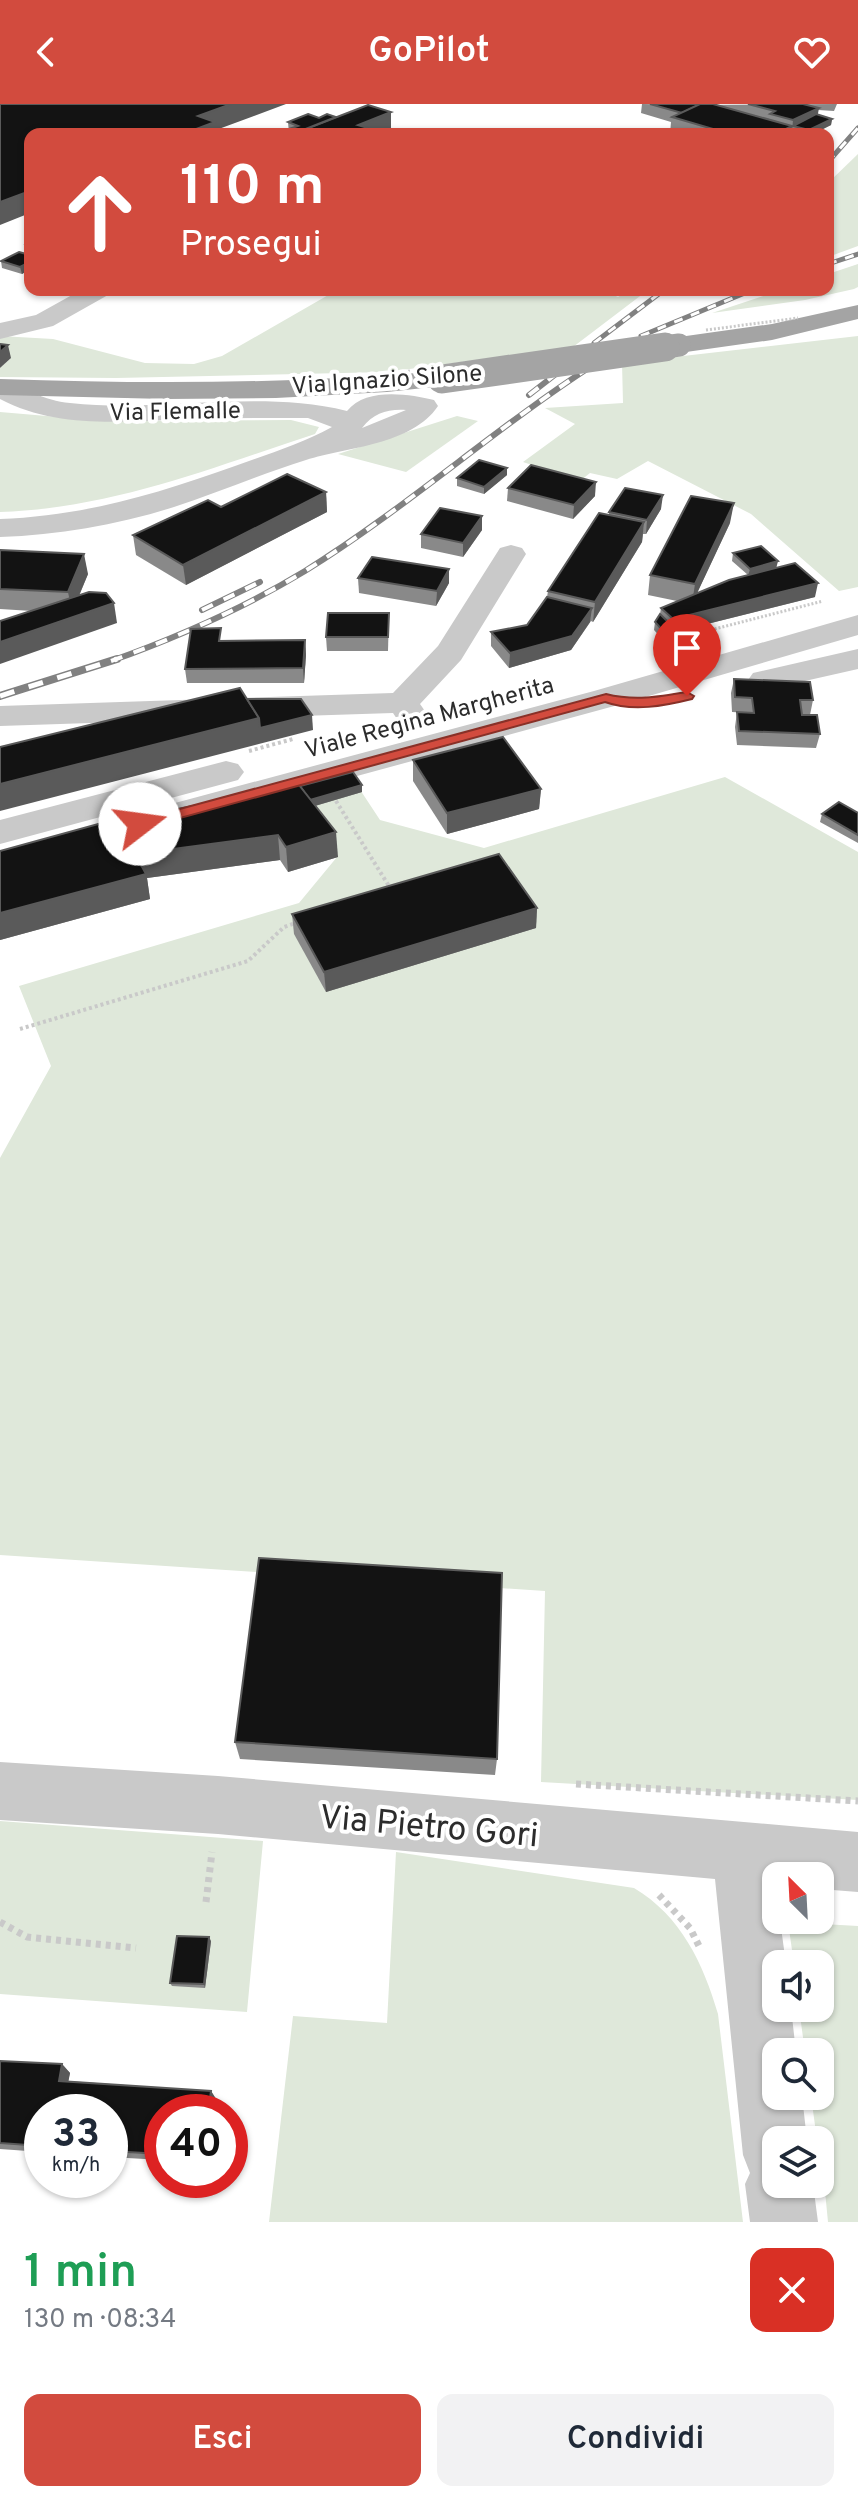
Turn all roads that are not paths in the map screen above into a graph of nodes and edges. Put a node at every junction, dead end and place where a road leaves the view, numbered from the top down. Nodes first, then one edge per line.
1 (88, 296) edge
2 (37, 298) dead end
3 (858, 312) edge
4 (0, 315) edge
5 (858, 325) edge
6 (0, 331) edge
7 (772, 332) junction
8 (0, 388) edge
9 (348, 427) junction
10 (312, 449) junction
11 (0, 528) edge
12 (511, 554) dead end
13 (846, 600) edge
14 (858, 625) edge
15 (858, 659) edge
16 (649, 671) junction
17 (606, 698) junction
18 (408, 712) junction
19 (0, 716) edge
20 (0, 832) edge
21 (0, 862) edge
22 (0, 1791) edge
23 (742, 1854) junction
24 (858, 1862) edge
25 (773, 2126) edge
26 (781, 2198) edge
27 (784, 2222) edge

1 - 6 street
2 - 4 street
3 - 7 main road, Via Ignazio Silone
5 - 7 main road, Via Ignazio Silone
7 - 8 main road, Via Ignazio Silone, bridge
8 - 9 street, Via Flemalle
9 - 10 street
9 - 10 street
10 - 11 street
12 - 18 street
13 - 16 street, Viale Regina Margherita
14 - 16 street, Viale Regina Margherita
15 - 17 street
16 - 17 street, Viale Regina Margherita
16 - 18 street, Viale Regina Margherita
17 - 21 street, Viale Regina Margherita
18 - 19 street
18 - 20 street, Viale Regina Margherita
22 - 23 street, Via Pietro Gori
23 - 24 street, Via Pietro Gori
23 - 25 street
26 - 27 street

